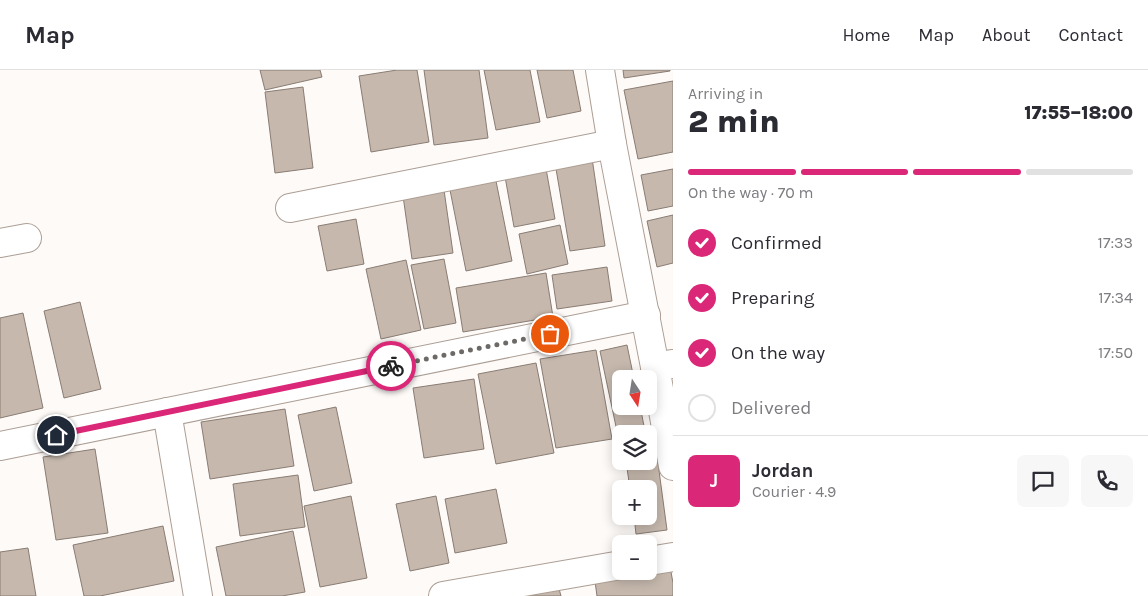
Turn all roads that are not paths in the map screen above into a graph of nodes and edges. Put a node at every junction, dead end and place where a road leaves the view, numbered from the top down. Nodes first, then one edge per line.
1 (600, 70) edge
2 (612, 144) junction
3 (290, 208) dead end
4 (27, 238) dead end
5 (0, 243) edge
6 (646, 314) junction
7 (664, 365) edge
8 (167, 412) junction
9 (0, 446) edge
10 (673, 466) edge
11 (673, 557) edge
12 (657, 560) edge
13 (612, 568) edge
14 (198, 596) edge
15 (443, 596) edge

1 - 2 street
2 - 3 street
2 - 6 street
4 - 5 street
6 - 7 street
6 - 8 street
7 - 10 street
8 - 9 street
8 - 14 street
11 - 12 street
13 - 15 street

